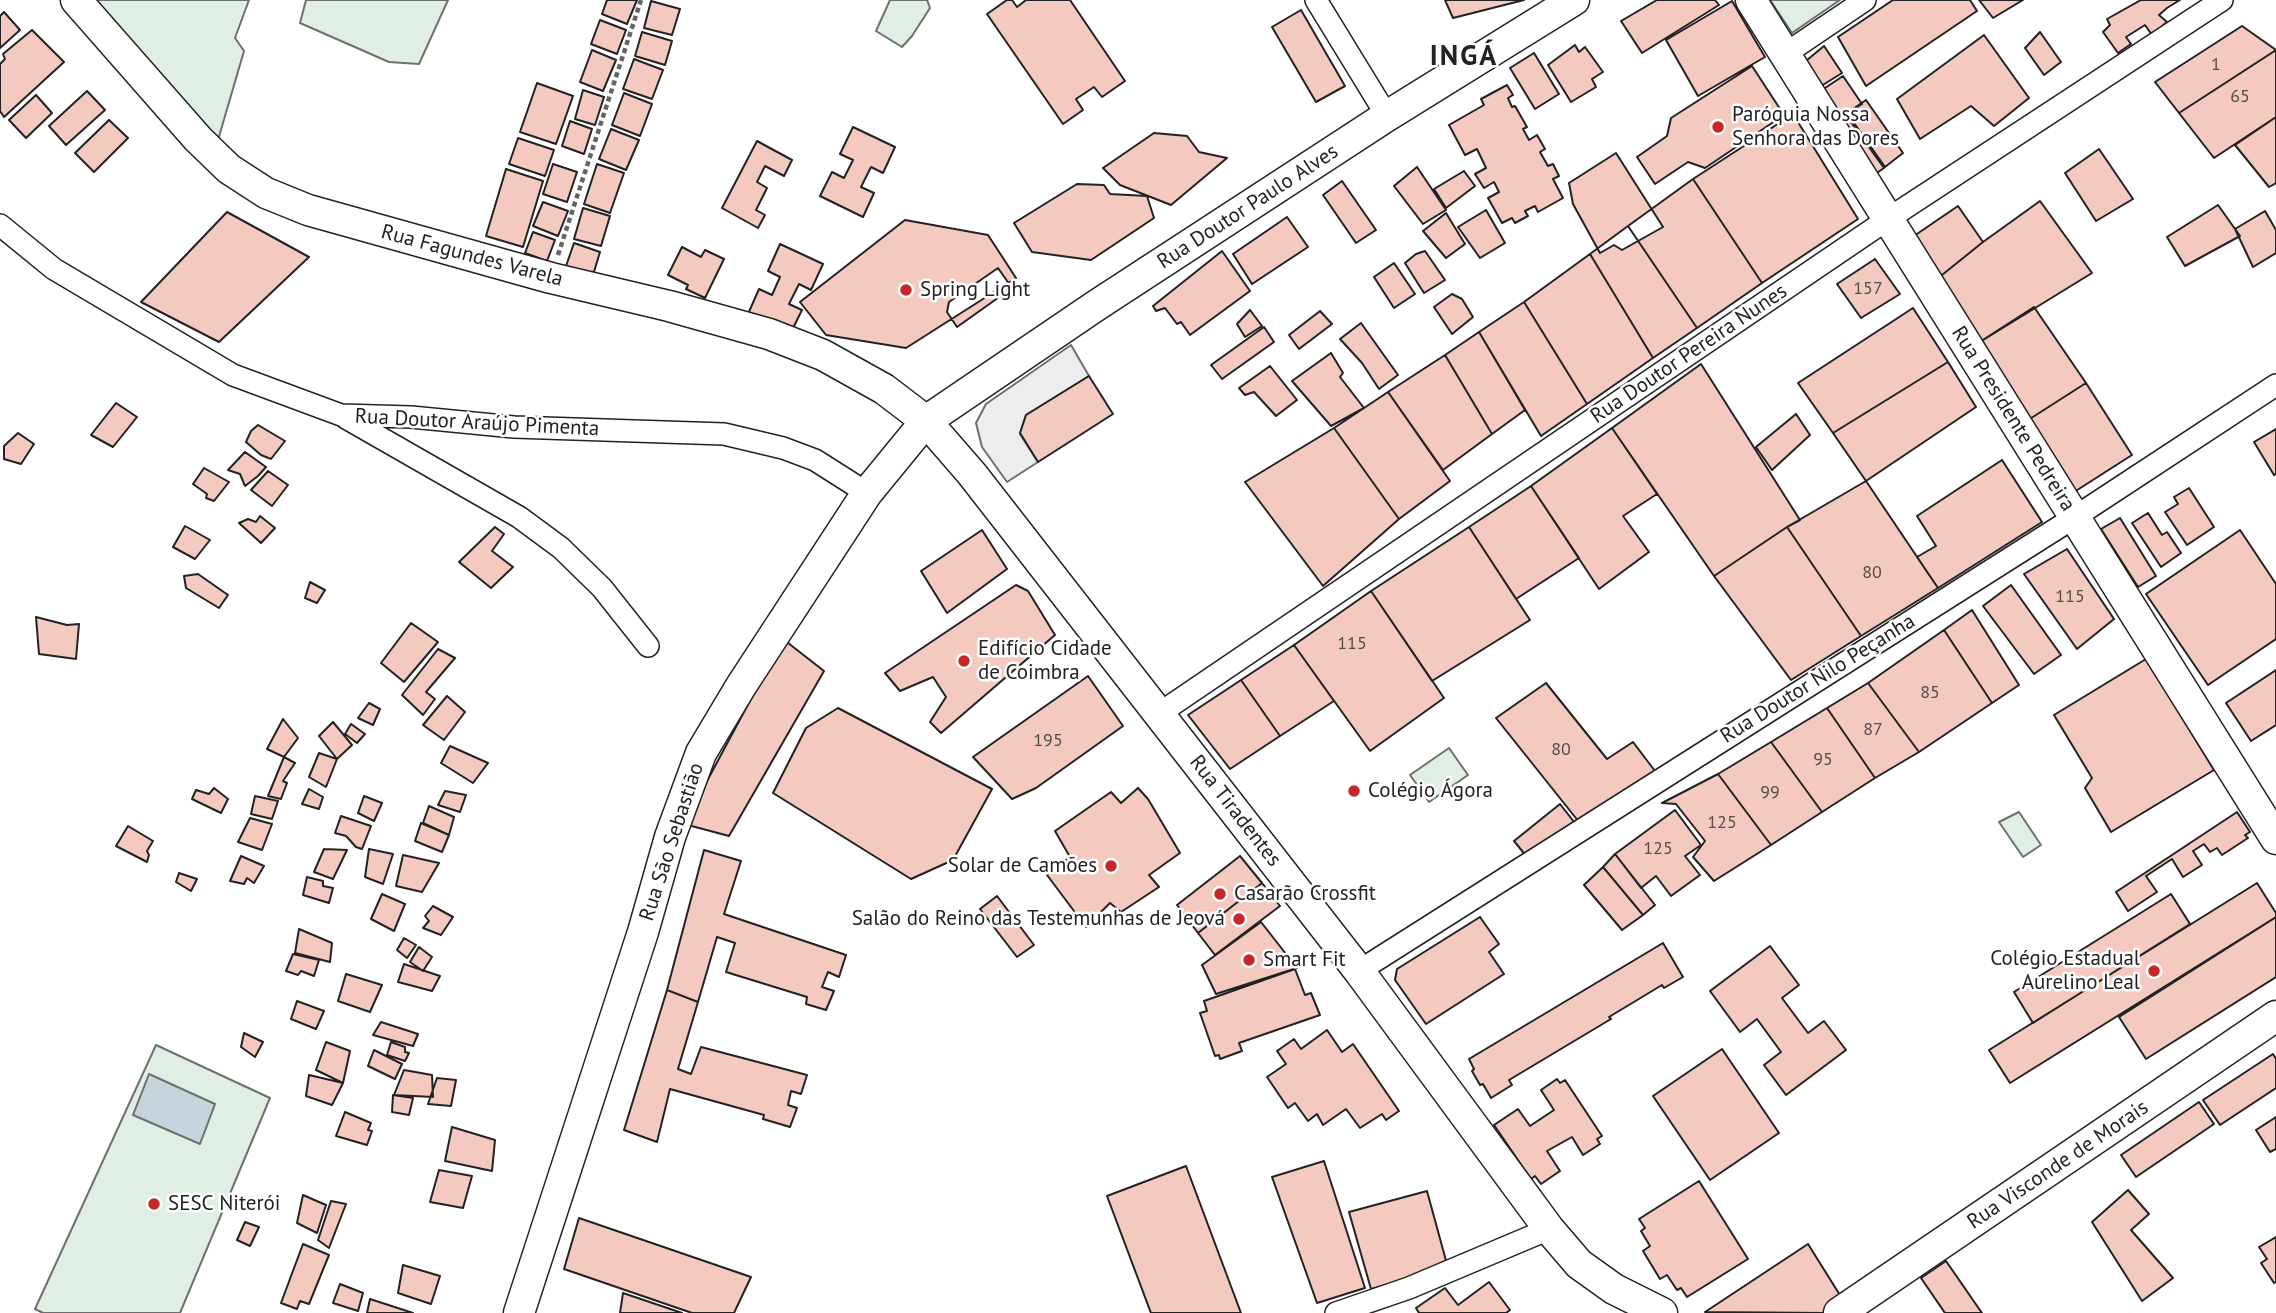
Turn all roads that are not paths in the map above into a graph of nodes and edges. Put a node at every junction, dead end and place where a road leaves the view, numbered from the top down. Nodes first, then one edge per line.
1 (76, 0) edge
2 (1316, 0) edge
3 (1574, 0) edge
4 (1751, 0) edge
5 (1865, 0) edge
6 (2222, 0) edge
7 (1785, 54) junction
8 (1387, 116) junction
9 (1888, 219) junction
10 (0, 225) edge
11 (2276, 385) edge
12 (341, 415) junction
13 (926, 421) junction
14 (867, 493) junction
15 (2075, 517) junction
16 (648, 646) dead end
17 (1160, 713) junction
18 (2276, 838) edge
19 (1359, 971) junction
20 (2276, 1016) edge
21 (1549, 1229) junction
22 (519, 1313) edge
23 (1336, 1313) edge
24 (1662, 1313) edge
25 (1839, 1313) edge

1 - 13 main road, Rua Fagundes Varela
2 - 8 street
3 - 8 main road, Rua Doutor Paulo Alves
4 - 7 main road, Rua Presidente Pedreira
5 - 7 street
6 - 9 street, Rua Doutor Pereira Nunes
7 - 9 main road, Rua Presidente Pedreira
8 - 13 main road, Rua Doutor Paulo Alves
9 - 15 main road, Rua Presidente Pedreira
9 - 17 street, Rua Doutor Pereira Nunes
10 - 12 street, Rua Doutor Araújo Pimenta
11 - 15 street, Rua Doutor Nilo Peçanha
12 - 14 street, Rua Doutor Araújo Pimenta
12 - 16 street
13 - 14 main road, Rua São Sebastião
13 - 17 main road, Rua Tiradentes
14 - 22 main road, Rua São Sebastião
15 - 18 main road, Rua Presidente Pedreira
15 - 19 street, Rua Doutor Nilo Peçanha
17 - 19 main road, Rua Tiradentes
19 - 21 main road, Rua Tiradentes
20 - 25 main road, Rua Visconde de Morais
21 - 23 street
21 - 24 main road, Rua Tiradentes

